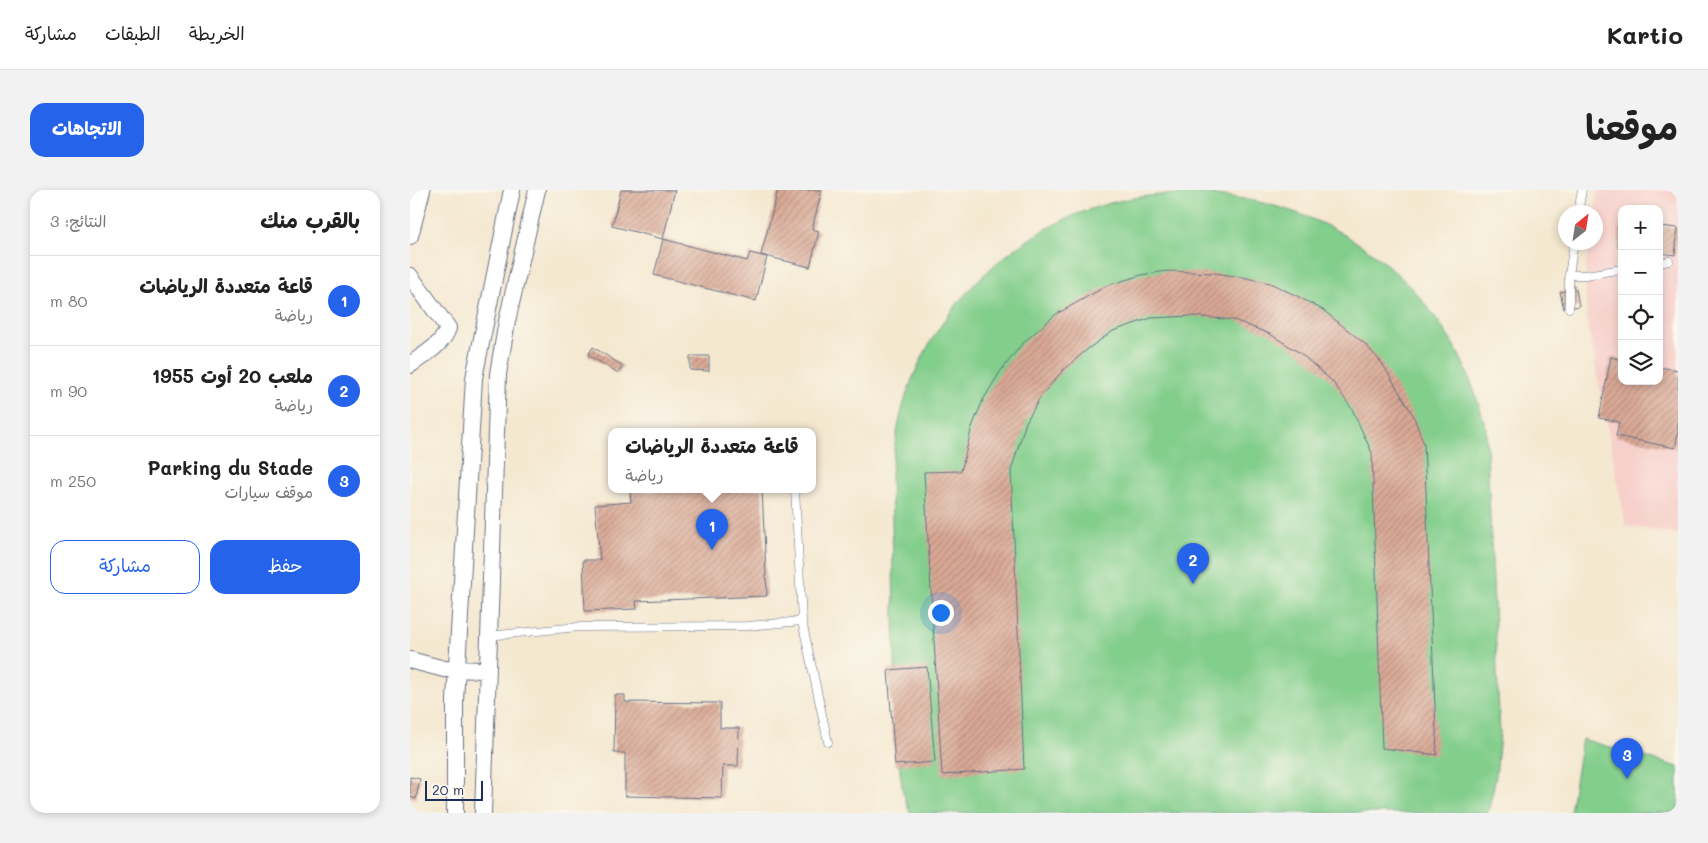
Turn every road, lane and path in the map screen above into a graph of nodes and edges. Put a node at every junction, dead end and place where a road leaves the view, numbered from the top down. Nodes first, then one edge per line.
1 (422, 190) edge
2 (512, 190) edge
3 (537, 190) edge
4 (1582, 190) edge
5 (1579, 205) edge
6 (410, 236) edge
7 (1573, 250) edge
8 (1669, 261) dead end
9 (1663, 262) edge
10 (1618, 270) edge
11 (1569, 275) junction
12 (410, 276) edge
13 (1569, 308) dead end
14 (410, 366) edge
15 (795, 493) edge
16 (802, 621) junction
17 (488, 636) junction
18 (410, 660) edge
19 (457, 669) junction
20 (487, 670) junction
21 (828, 742) dead end
22 (455, 813) edge
23 (482, 813) edge

1 - 6 street
2 - 19 street
3 - 17 street
4 - 5 lane
7 - 11 lane
8 - 9 lane
10 - 11 lane
11 - 13 lane
12 - 14 street
15 - 16 lane
16 - 17 lane
16 - 21 lane
17 - 20 street
18 - 19 street
19 - 20 street
19 - 22 street
20 - 23 street

